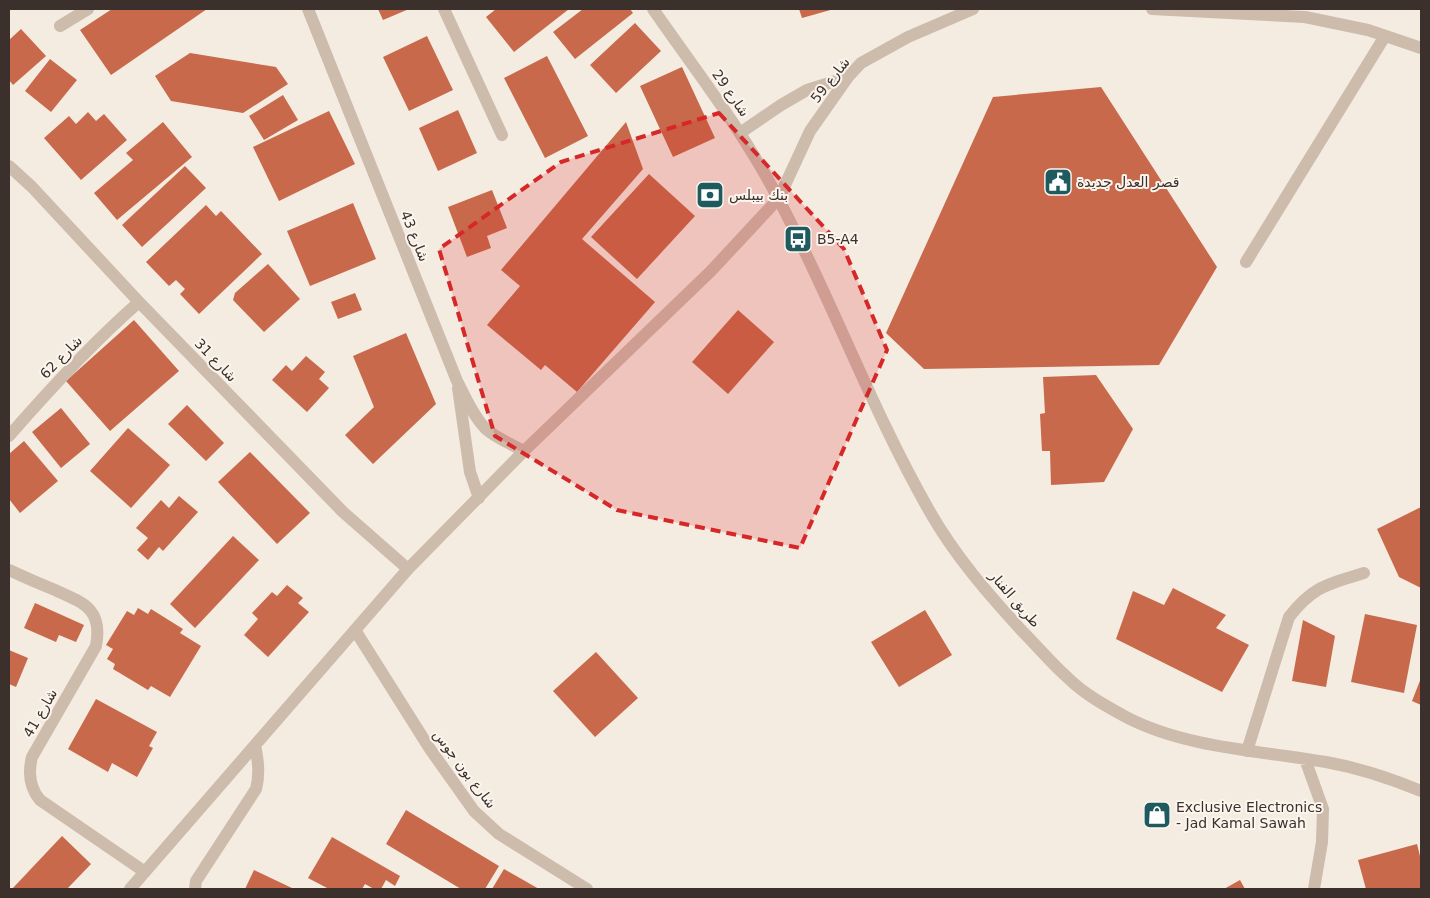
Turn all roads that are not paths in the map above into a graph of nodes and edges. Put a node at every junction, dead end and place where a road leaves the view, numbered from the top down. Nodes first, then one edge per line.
1 (88, 9) edge
2 (308, 9) edge
3 (444, 9) edge
4 (654, 9) edge
5 (973, 9) edge
6 (1152, 9) edge
7 (60, 26) dead end
8 (1385, 36) junction
9 (1421, 48) edge
10 (848, 77) junction
11 (740, 133) junction
12 (502, 135) dead end
13 (9, 166) edge
14 (779, 198) junction
15 (1246, 262) dead end
16 (139, 302) junction
17 (457, 381) junction
18 (9, 436) edge
19 (524, 451) junction
20 (478, 498) junction
21 (408, 569) junction
22 (9, 570) edge
23 (1364, 573) dead end
24 (355, 630) junction
25 (255, 745) junction
26 (1247, 751) junction
27 (1305, 759) junction
28 (1421, 791) edge
29 (144, 872) junction
30 (130, 889) edge
31 (195, 889) edge
32 (587, 889) edge
33 (1314, 889) edge

1 - 7 street
2 - 17 street, شارع 43
3 - 12 street
4 - 11 street, شارع 29
5 - 10 street, شارع 59
6 - 8 street
8 - 9 street
8 - 15 street
10 - 11 street
10 - 14 street, شارع 59
11 - 14 street, شارع 29
13 - 16 street, شارع 31
14 - 19 street, شارع 59
14 - 26 street, طريق الفنار
16 - 18 street, شارع 62
16 - 21 street, شارع 31
17 - 19 street, شارع 43
17 - 20 street
19 - 20 street, شارع 59
20 - 21 street, شارع 59
21 - 24 street, شارع 59
22 - 29 street, شارع 41
23 - 26 street
24 - 25 street, شارع 59
24 - 32 street, شارع بون جوس
25 - 29 street, شارع 59
25 - 31 street
26 - 27 street, طريق الفنار
27 - 28 street, طريق الفنار
27 - 33 street
29 - 30 street, شارع 59

